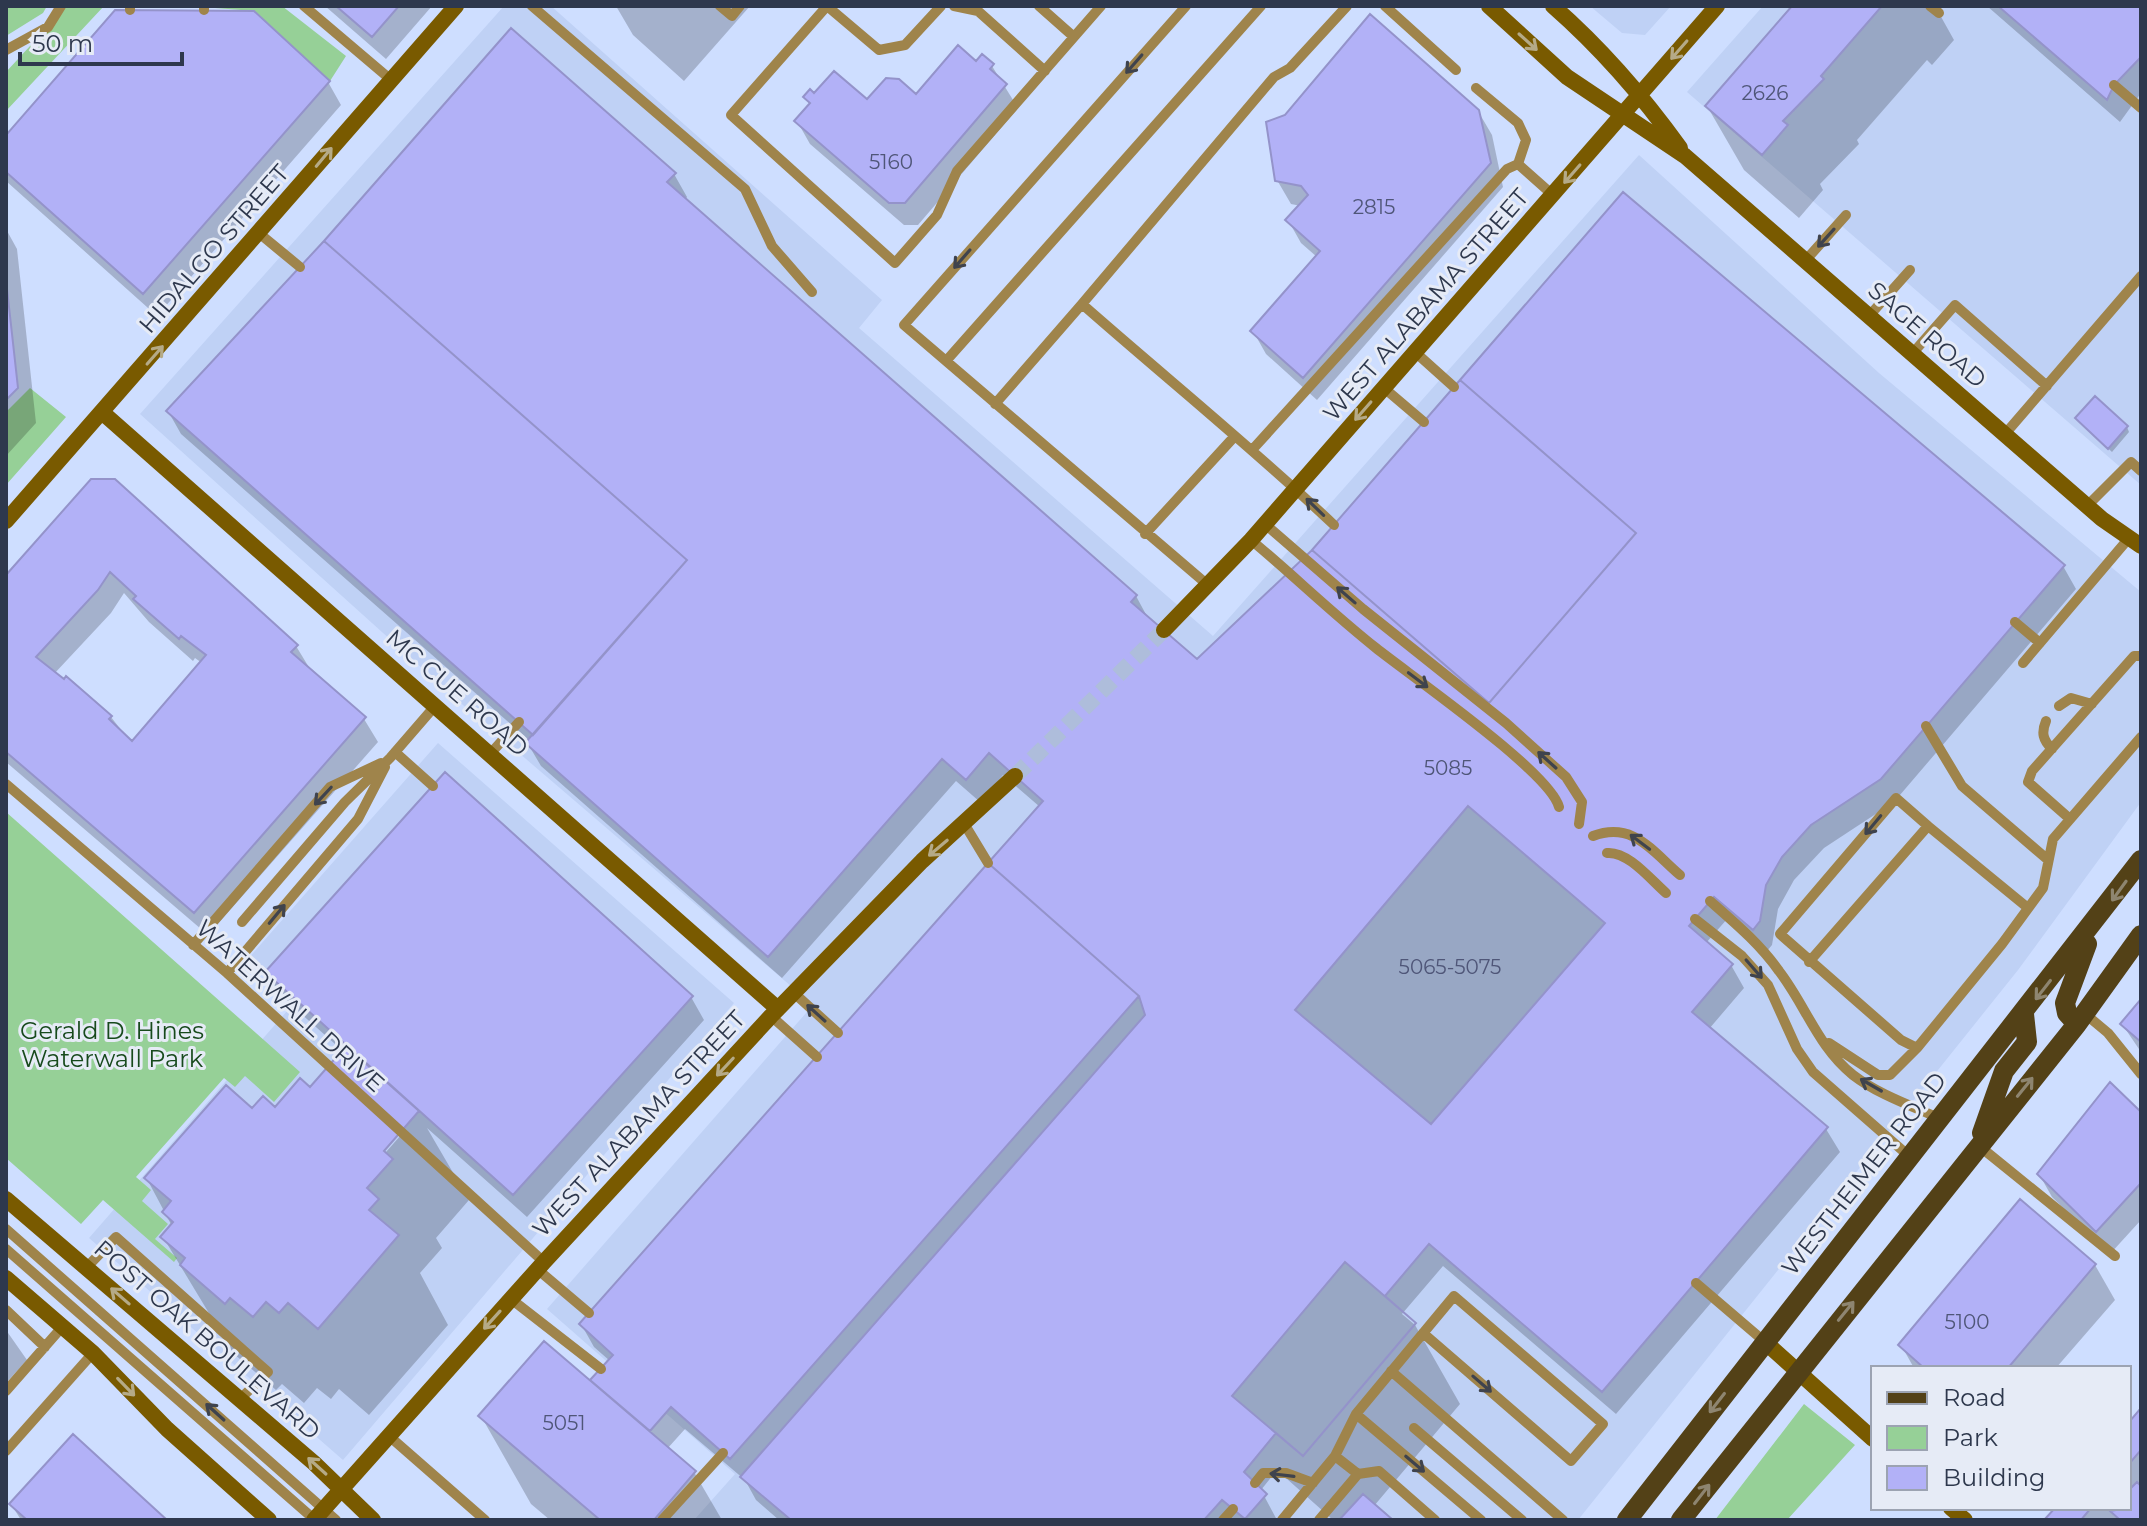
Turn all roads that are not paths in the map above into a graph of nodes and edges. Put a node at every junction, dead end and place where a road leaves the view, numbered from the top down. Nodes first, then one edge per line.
1 (61, 6) edge
2 (304, 6) edge
3 (456, 6) edge
4 (532, 6) edge
5 (720, 6) edge
6 (740, 6) edge
7 (827, 6) edge
8 (941, 6) edge
9 (954, 6) edge
10 (1039, 6) edge
11 (1101, 6) edge
12 (1186, 6) edge
13 (1261, 6) edge
14 (1347, 6) edge
15 (1385, 6) edge
16 (1489, 6) edge
17 (1553, 6) edge
18 (1717, 6) edge
19 (1074, 37) junction
20 (6, 50) edge
21 (1456, 70) dead end
22 (1045, 71) junction
23 (390, 79) junction
24 (2114, 85) dead end
25 (1476, 88) dead end
26 (1641, 94) junction
27 (2141, 108) edge
28 (1624, 116) junction
29 (1685, 156) junction
30 (1518, 164) junction
31 (1554, 196) junction
32 (1846, 215) dead end
33 (260, 234) junction
34 (1805, 261) junction
35 (300, 267) dead end
36 (1910, 270) dead end
37 (2141, 276) edge
38 (812, 292) dead end
39 (1082, 304) junction
40 (1869, 316) junction
41 (1415, 352) junction
42 (1912, 354) junction
43 (946, 361) junction
44 (2047, 386) junction
45 (1454, 387) dead end
46 (1384, 388) junction
47 (995, 404) junction
48 (103, 413) junction
49 (1424, 422) dead end
50 (2005, 434) junction
51 (1234, 437) junction
52 (1252, 450) junction
53 (2141, 471) edge
54 (1295, 488) junction
55 (2087, 506) junction
56 (6, 521) edge
57 (1265, 524) junction
58 (1334, 525) dead end
59 (1145, 534) junction
60 (1251, 540) junction
61 (2135, 542) edge
62 (1209, 586) junction
63 (2015, 622) dead end
64 (1164, 630) tunnel mouth
65 (2040, 643) junction
66 (2141, 656) edge
67 (2023, 663) dead end
68 (2092, 704) junction
69 (435, 706) junction
70 (2059, 706) dead end
71 (2046, 721) dead end
72 (519, 722) dead end
73 (1926, 726) dead end
74 (2141, 737) edge
75 (2052, 749) junction
76 (490, 754) junction
77 (392, 755) junction
78 (1015, 776) tunnel mouth
79 (6, 784) edge
80 (433, 786) dead end
81 (1559, 807) dead end
82 (2070, 819) junction
83 (1579, 824) dead end
84 (965, 825) junction
85 (1928, 826) junction
86 (1593, 836) dead end
87 (1607, 853) dead end
88 (2047, 859) junction
89 (2141, 860) edge
90 (988, 863) dead end
91 (1680, 875) dead end
92 (1666, 893) dead end
93 (1710, 901) dead end
94 (2028, 908) junction
95 (1695, 919) dead end
96 (242, 922) dead end
97 (2096, 922) junction
98 (2141, 935) edge
99 (193, 945) junction
100 (1809, 962) junction
101 (227, 973) junction
102 (794, 993) junction
103 (774, 1013) junction
104 (2024, 1014) junction
105 (2080, 1018) junction
106 (1812, 1029) junction
107 (838, 1033) dead end
108 (1917, 1048) junction
109 (817, 1057) dead end
110 (2141, 1074) edge
111 (1941, 1119) junction
112 (1977, 1146) junction
113 (1911, 1157) junction
114 (6, 1199) edge
115 (6, 1229) edge
116 (6, 1249) edge
117 (2115, 1256) dead end
118 (541, 1266) junction
119 (87, 1267) junction
120 (6, 1278) edge
121 (1696, 1283) dead end
122 (511, 1299) junction
123 (6, 1310) edge
124 (589, 1313) dead end
125 (63, 1326) junction
126 (1423, 1333) junction
127 (1765, 1342) junction
128 (45, 1347) junction
129 (93, 1353) junction
130 (601, 1369) dead end
131 (1391, 1371) junction
132 (1797, 1372) junction
133 (6, 1391) edge
134 (240, 1399) junction
135 (1356, 1414) junction
136 (1414, 1428) dead end
137 (389, 1436) junction
138 (1871, 1437) edge
139 (6, 1451) edge
140 (723, 1453) dead end
141 (1335, 1456) junction
142 (1358, 1474) junction
143 (1255, 1483) dead end
144 (1313, 1483) junction
145 (341, 1489) junction
146 (1233, 1509) dead end
147 (1549, 1516) edge
148 (321, 1518) edge
149 (269, 1520) edge
150 (373, 1520) edge
151 (485, 1520) edge
152 (662, 1520) edge
153 (1223, 1520) edge
154 (1282, 1520) edge
155 (1319, 1520) edge
156 (1435, 1520) edge
157 (1481, 1520) edge
158 (1522, 1520) edge
159 (1563, 1520) edge
160 (1627, 1520) edge
161 (1681, 1520) edge

1 - 20 lane
2 - 23 lane
3 - 23 street, HIDALGO STREET
4 - 38 lane
5 - 6 lane
7 - 8 lane
7 - 22 lane
9 - 22 lane
10 - 19 lane
11 - 19 lane
12 -> 43 lane
13 - 43 lane
14 - 39 lane
15 - 21 lane
16 -> 28 street, SAGE ROAD
17 - 26 street, SAGE ROAD
18 -> 26 street, WEST ALABAMA STREET
19 - 22 lane
33 -> 23 street, HIDALGO STREET
24 - 27 lane
25 - 30 lane
26 - 28 street, WEST ALABAMA STREET
26 - 29 street, SAGE ROAD
28 - 29 street, SAGE ROAD
28 -> 31 street, WEST ALABAMA STREET
29 - 34 street, SAGE ROAD
30 - 31 lane
30 - 52 lane
31 - 41 street, WEST ALABAMA STREET
32 -> 34 lane
33 - 35 lane
48 -> 33 street, HIDALGO STREET
34 - 40 street, SAGE ROAD
36 - 40 lane
37 - 44 lane
39 - 47 lane
39 - 51 lane
40 - 42 street, SAGE ROAD
41 - 45 lane
41 - 46 street, WEST ALABAMA STREET
42 - 44 lane
42 - 50 street, SAGE ROAD
43 - 47 lane
44 - 50 lane
46 - 49 lane
46 -> 54 street, WEST ALABAMA STREET
47 - 59 lane
48 - 56 street, HIDALGO STREET
48 - 69 street, MC CUE ROAD
50 - 55 street, SAGE ROAD
51 - 52 lane
51 - 59 lane
52 - 54 lane
53 - 55 lane
54 - 57 street, WEST ALABAMA STREET
58 -> 54 lane
55 - 61 street, SAGE ROAD
57 - 60 street, WEST ALABAMA STREET
83 -> 57 lane
59 - 62 lane
60 - 62 street, WEST ALABAMA STREET
60 -> 81 lane
61 - 65 lane
62 - 64 street, WEST ALABAMA STREET
63 - 65 lane
65 - 67 lane
66 - 68 lane
68 - 70 lane
68 - 75 lane
69 - 76 street, MC CUE ROAD
69 - 77 lane
71 - 75 lane
72 - 76 lane
73 - 88 lane
74 - 82 lane
75 - 82 lane
76 - 103 street, MC CUE ROAD
77 - 80 lane
77 - 96 lane
77 -> 99 lane
101 -> 77 lane
78 - 84 street, WEST ALABAMA STREET
79 - 99 lane, WATERWALL DRIVE
82 - 88 lane
84 - 90 lane
84 -> 102 street, WEST ALABAMA STREET
85 - 94 lane
85 - 100 lane
85 -> 100 lane
91 -> 86 lane
87 - 92 lane
88 - 94 lane
89 -> 97 main road, WESTHEIMER ROAD
93 - 106 lane
94 - 108 lane
95 -> 113 lane
97 -> 104 main road, WESTHEIMER ROAD
97 - 105 main road
98 - 105 main road
99 - 101 lane, WATERWALL DRIVE
100 - 108 lane
101 - 118 lane, WATERWALL DRIVE
102 - 103 street, WEST ALABAMA STREET
107 -> 102 lane
103 - 109 lane
103 -> 118 street, WEST ALABAMA STREET
104 - 111 main road, WESTHEIMER ROAD
104 - 112 main road
105 - 110 lane
112 -> 105 main road
106 - 108 lane
111 -> 106 lane
111 - 113 main road, WESTHEIMER ROAD
112 - 117 lane
132 -> 112 main road
113 - 127 main road, WESTHEIMER ROAD
114 - 119 street, POST OAK BOULEVARD
148 -> 115 lane
116 - 148 lane
118 - 122 street, WEST ALABAMA STREET
118 - 124 lane, WATERWALL DRIVE
134 -> 119 street, POST OAK BOULEVARD
119 - 134 lane
120 - 125 street
121 - 127 lane
122 - 130 lane
122 -> 137 street, WEST ALABAMA STREET
123 - 128 lane
125 - 128 lane
125 - 129 street
126 -> 126 lane
126 - 131 lane
127 - 132 street
127 -> 160 main road, WESTHEIMER ROAD
128 - 133 lane
129 - 139 lane
129 -> 149 street
131 - 135 lane
131 - 147 lane
132 - 138 street
161 -> 132 main road
145 -> 134 street, POST OAK BOULEVARD
135 - 141 lane
135 -> 157 lane
136 - 158 lane
137 - 145 street, WEST ALABAMA STREET
137 - 151 lane
140 - 152 lane
141 - 142 lane
141 - 144 lane
142 - 155 lane
142 - 156 lane
144 -> 143 lane
144 - 154 lane
145 - 148 street, WEST ALABAMA STREET
145 - 150 street, POST OAK BOULEVARD
146 - 153 lane
147 - 159 lane

